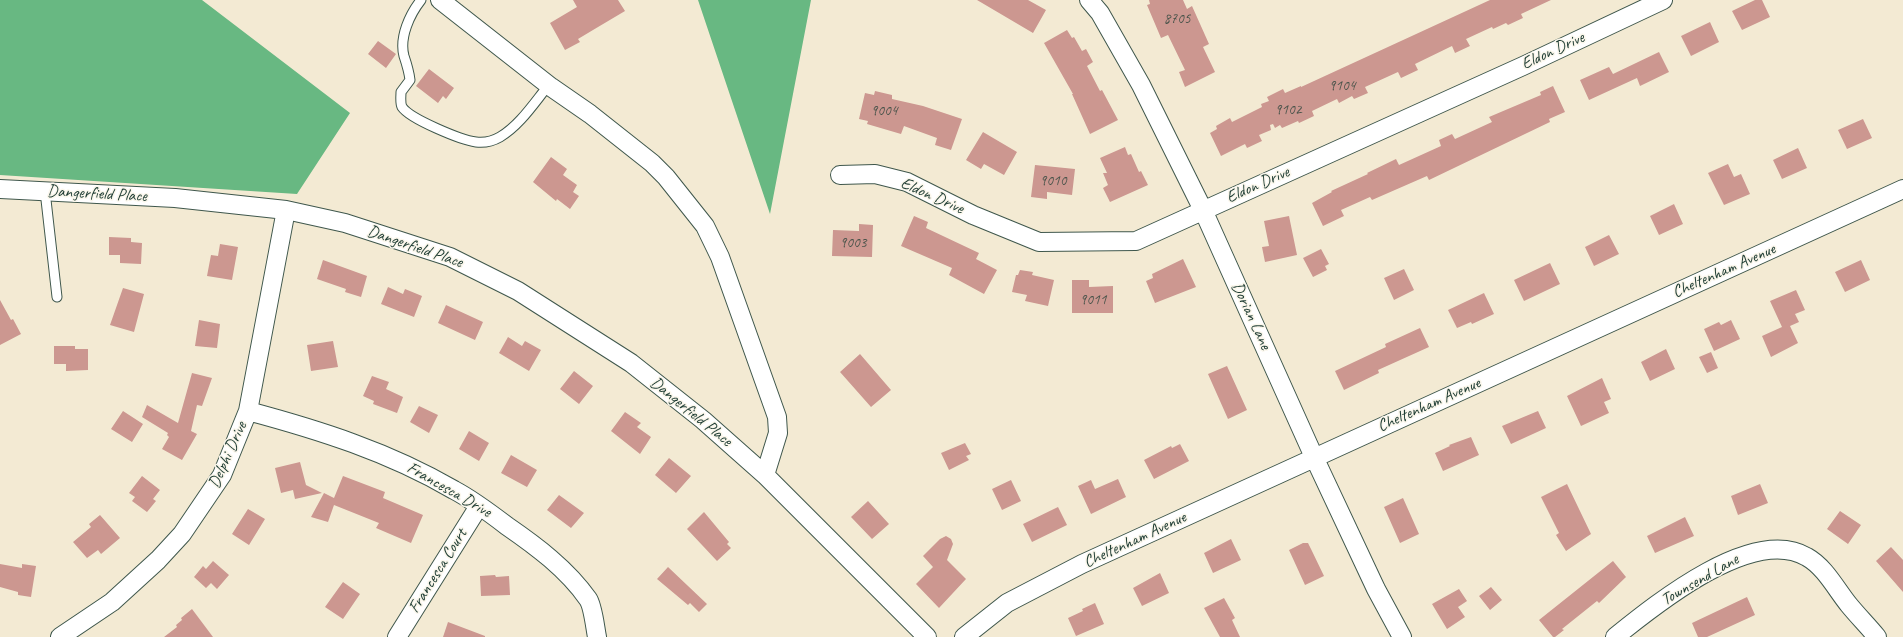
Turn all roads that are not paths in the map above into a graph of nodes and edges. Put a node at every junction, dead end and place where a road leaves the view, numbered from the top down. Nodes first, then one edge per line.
1 (421, 0) edge
2 (440, 0) edge
3 (1089, 0) edge
4 (1663, 0) edge
5 (548, 86) junction
6 (840, 175) dead end
7 (0, 189) edge
8 (1903, 189) edge
9 (45, 191) junction
10 (286, 210) junction
11 (1203, 210) junction
12 (57, 297) dead end
13 (248, 410) junction
14 (1314, 457) junction
15 (765, 475) junction
16 (479, 506) junction
17 (60, 637) edge
18 (397, 637) edge
19 (597, 637) edge
20 (926, 637) edge
21 (964, 637) edge
22 (1402, 637) edge
23 (1614, 637) edge
24 (1878, 637) edge

1 - 5 lane
2 - 5 street
3 - 11 street, Dorian Lane
4 - 11 street, Eldon Drive
5 - 15 street
6 - 11 street, Eldon Drive
7 - 9 street, Dangerfield Place
8 - 14 street, Cheltenham Avenue
9 - 10 street, Dangerfield Place
9 - 12 lane
10 - 13 street, Delphi Drive
10 - 15 street, Dangerfield Place
11 - 14 street, Dorian Lane
13 - 16 street, Francesca Drive
13 - 17 street, Delphi Drive
14 - 21 street, Cheltenham Avenue
14 - 22 street, Dorian Lane
15 - 20 street, Dangerfield Place
16 - 18 street, Francesca Court
16 - 19 street, Francesca Drive
23 - 24 street, Townsend Lane

